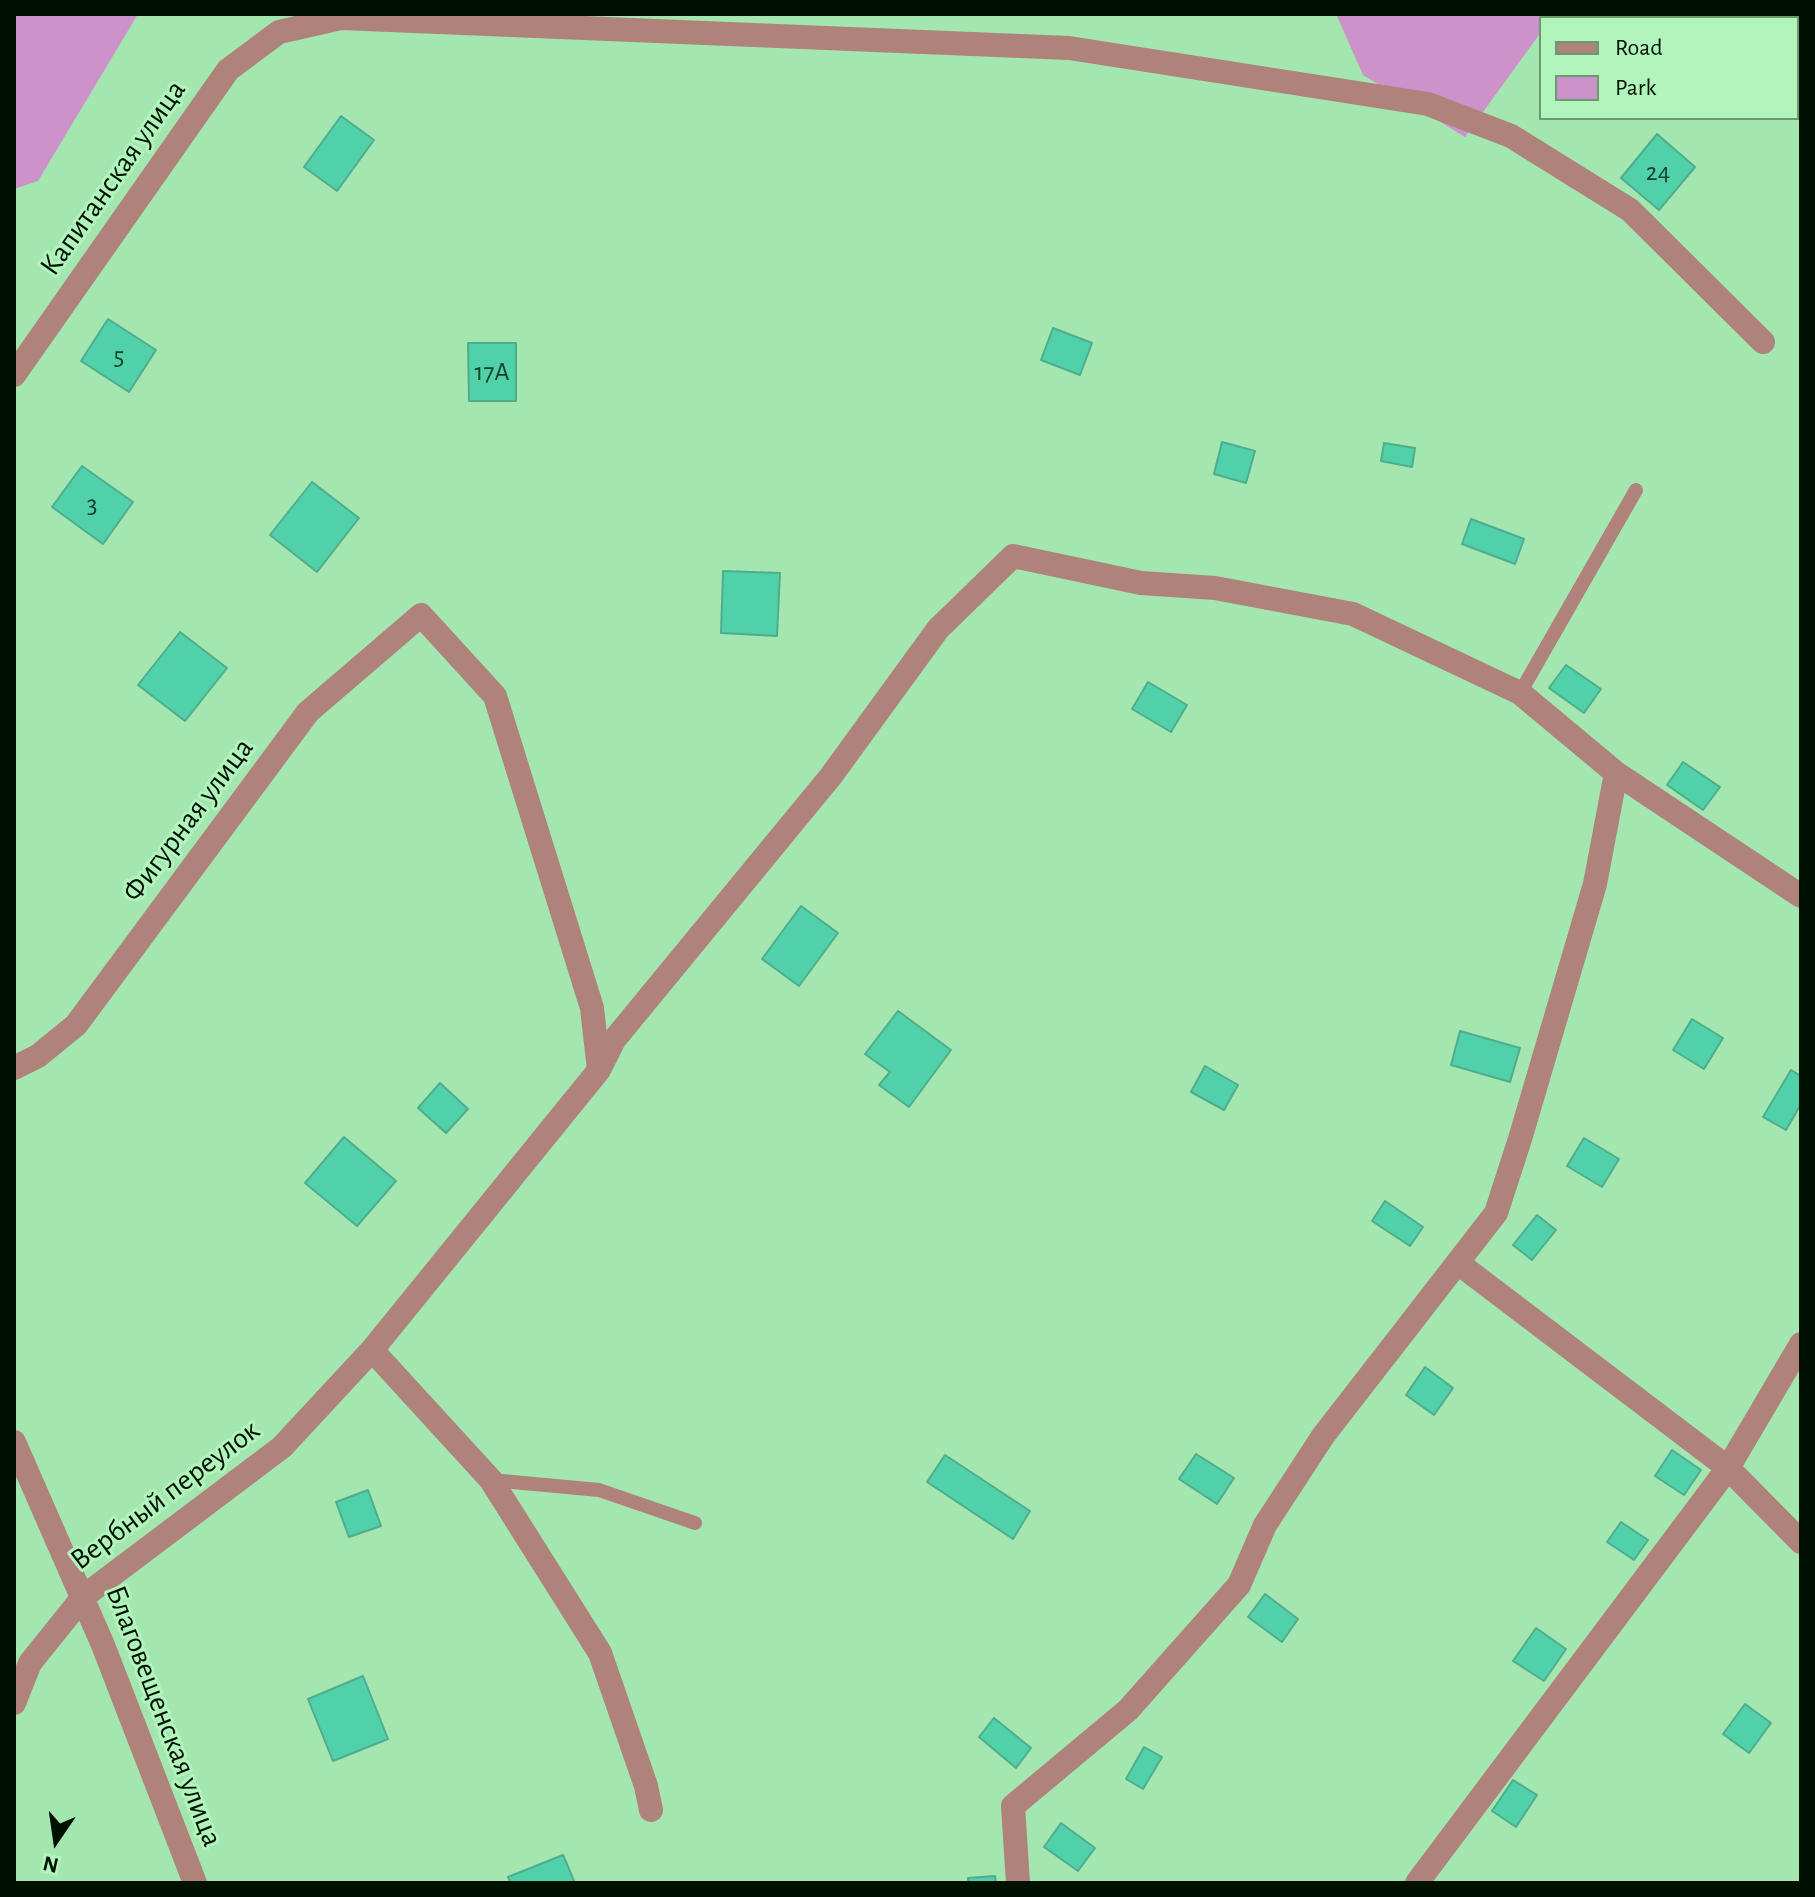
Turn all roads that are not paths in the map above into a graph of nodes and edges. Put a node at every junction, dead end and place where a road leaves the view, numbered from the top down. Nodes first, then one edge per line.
1 (1763, 342) dead end
2 (14, 375) edge
3 (1636, 490) dead end
4 (1520, 693) junction
5 (1616, 773) junction
6 (1801, 896) edge
7 (14, 1068) edge
8 (599, 1070) junction
9 (1458, 1263) junction
10 (1801, 1344) edge
11 (372, 1350) junction
12 (14, 1442) edge
13 (1728, 1468) junction
14 (491, 1480) junction
15 (695, 1523) dead end
16 (1801, 1542) edge
17 (83, 1597) junction
18 (14, 1703) edge
19 (651, 1810) dead end
20 (195, 1883) edge
21 (1018, 1883) edge
22 (1417, 1883) edge

1 - 2 street, Капитанская улица
3 - 4 lane
4 - 5 street
4 - 8 street, Вербный переулок
5 - 6 street
5 - 9 street
7 - 8 street, Фигурная улица
8 - 11 street, Вербный переулок
9 - 13 street
9 - 21 street
10 - 13 street
11 - 14 street
11 - 17 street, Вербный переулок
12 - 17 street, Благовещенская улица
13 - 16 street
13 - 22 street
14 - 15 lane
14 - 19 street
17 - 18 street, Вербный переулок
17 - 20 street, Благовещенская улица

